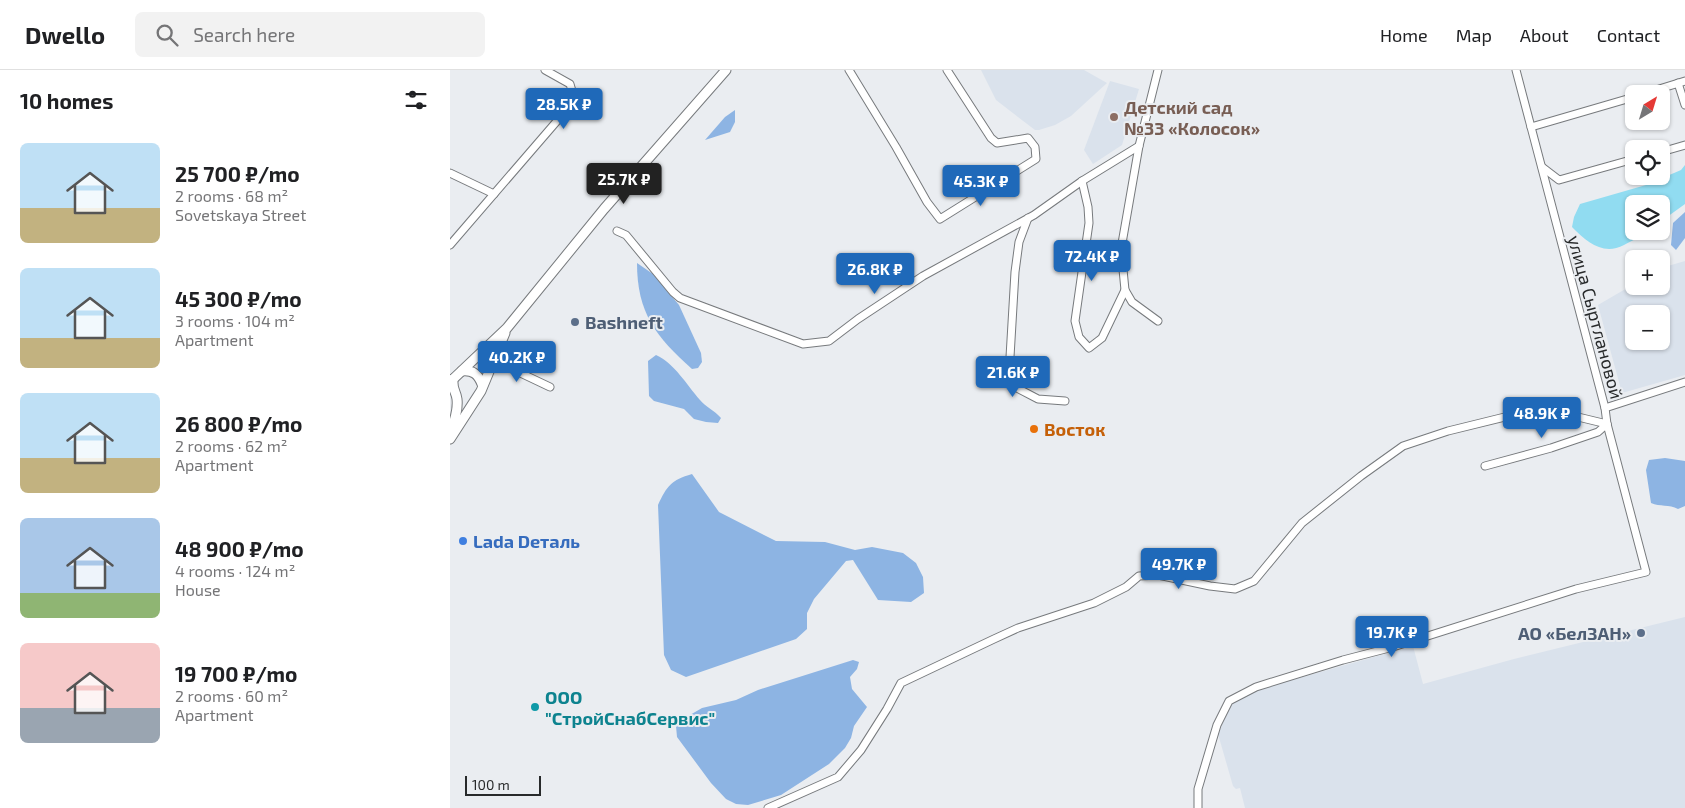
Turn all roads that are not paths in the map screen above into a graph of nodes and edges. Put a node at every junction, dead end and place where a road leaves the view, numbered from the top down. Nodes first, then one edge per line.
1 (545, 70) edge
2 (726, 70) edge
3 (849, 70) edge
4 (947, 70) edge
5 (1158, 70) edge
6 (1516, 70) edge
7 (1682, 82) edge
8 (1670, 86) edge
9 (1625, 99) edge
10 (1685, 105) edge
11 (1531, 127) junction
12 (1685, 145) edge
13 (1138, 146) junction
14 (1670, 149) edge
15 (1625, 162) edge
16 (1542, 166) junction
17 (450, 173) edge
18 (1082, 181) junction
19 (494, 194) junction
20 (1028, 218) junction
21 (617, 230) dead end
22 (450, 245) edge
23 (1125, 290) junction
24 (1158, 321) dead end
25 (507, 328) junction
26 (493, 360) junction
27 (462, 371) junction
28 (452, 381) edge
29 (1685, 382) edge
30 (482, 384) junction
31 (550, 387) dead end
32 (478, 396) junction
33 (453, 397) edge
34 (1065, 401) dead end
35 (1605, 408) junction
36 (1607, 424) junction
37 (450, 433) edge
38 (450, 439) edge
39 (1485, 466) dead end
40 (768, 808) edge
41 (1198, 808) edge

1 - 19 street
2 - 25 main road
3 - 4 street
5 - 13 street
6 - 11 street, улица Сыртлановой
7 - 8 street
7 - 10 street
9 - 11 street
11 - 16 street, улица Сыртлановой
12 - 14 street
13 - 18 street
13 - 23 street
15 - 16 street
16 - 35 street, улица Сыртлановой
17 - 19 street
18 - 20 street
18 - 23 street
19 - 22 street
20 - 21 street
20 - 34 street
23 - 24 street
25 - 26 main road
25 - 27 main road
26 - 30 main road
26 - 31 street
27 - 28 main road
27 - 30 main road
28 - 33 main road
29 - 35 street
30 - 32 main road
32 - 33 main road
32 - 38 main road
33 - 37 main road
35 - 36 street, улица Сыртлановой
36 - 39 street
36 - 40 street
36 - 41 street, улица Сыртлановой

